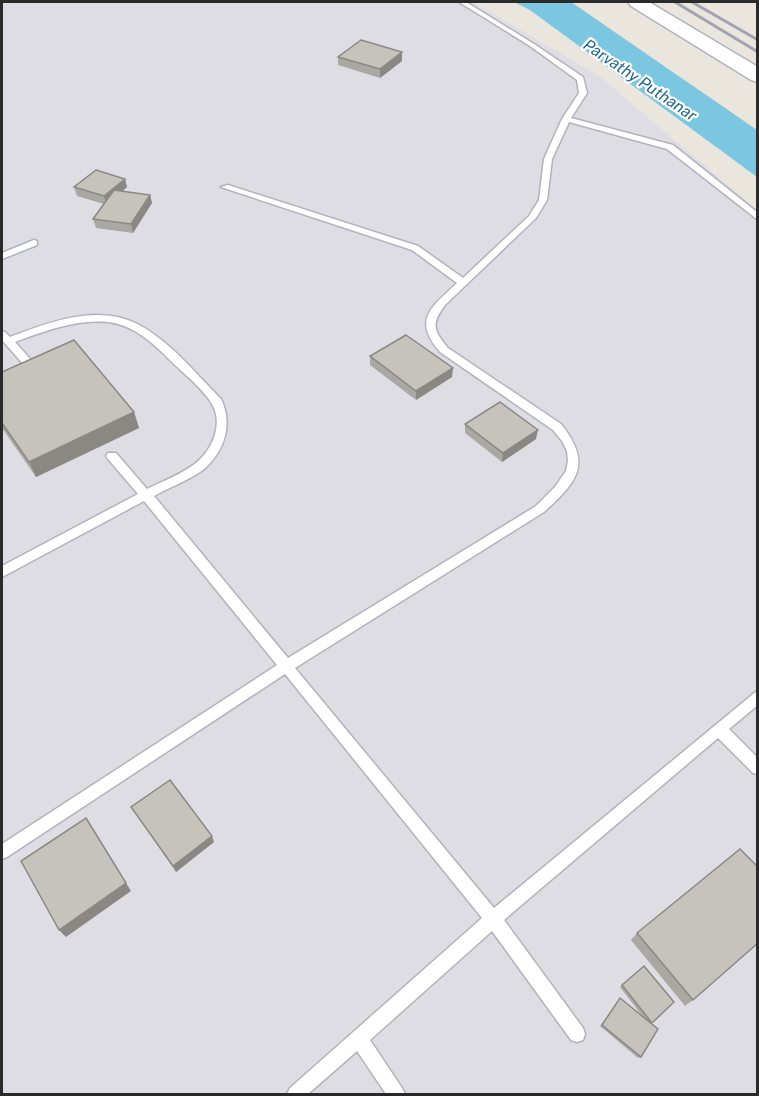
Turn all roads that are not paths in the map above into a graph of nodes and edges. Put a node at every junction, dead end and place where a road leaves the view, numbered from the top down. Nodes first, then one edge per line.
1 (462, 2) edge
2 (637, 2) edge
3 (758, 76) edge
4 (566, 119) junction
5 (225, 187) dead end
6 (758, 218) edge
7 (34, 243) dead end
8 (2, 256) edge
9 (463, 283) junction
10 (5, 337) edge
11 (35, 371) edge
12 (112, 456) dead end
13 (146, 495) junction
14 (2, 572) edge
15 (285, 667) junction
16 (758, 696) edge
17 (719, 729) junction
18 (758, 768) edge
19 (2, 852) edge
20 (493, 920) junction
21 (577, 1034) dead end
22 (359, 1039) junction
23 (296, 1095) edge
24 (396, 1095) edge

1 - 4 lane
2 - 3 main road
4 - 6 lane
4 - 9 lane
5 - 9 lane
7 - 8 lane
9 - 15 lane
10 - 11 lane
10 - 13 lane
12 - 13 lane
13 - 14 lane
13 - 15 lane
15 - 19 lane
15 - 20 lane
16 - 17 lane
17 - 18 lane
17 - 20 lane
20 - 21 lane
20 - 22 lane
22 - 23 lane
22 - 24 lane

